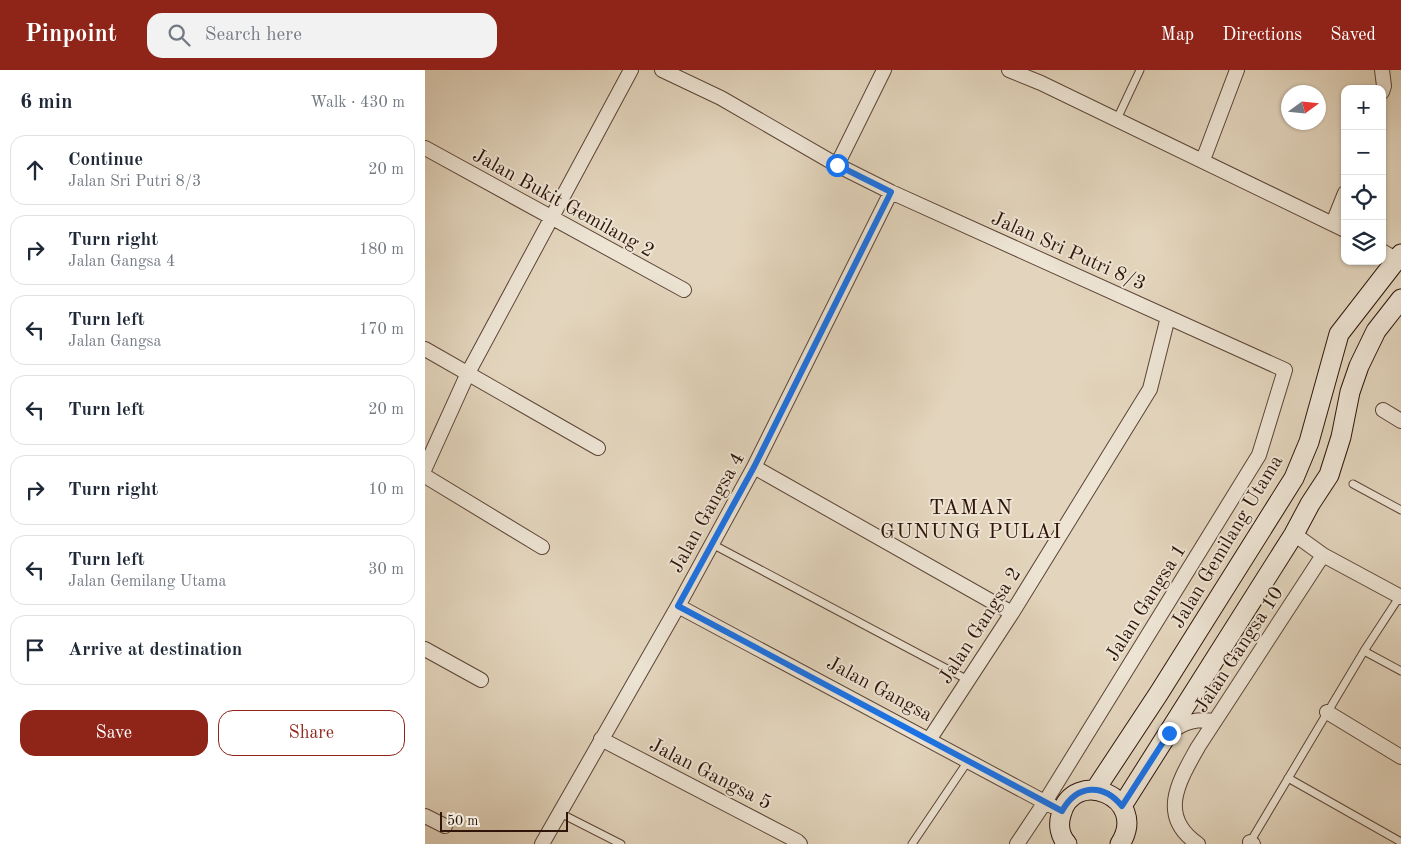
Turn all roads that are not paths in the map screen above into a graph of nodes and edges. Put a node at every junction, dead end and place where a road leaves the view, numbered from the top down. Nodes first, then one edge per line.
1 (631, 70) edge
2 (662, 70) edge
3 (884, 70) edge
4 (1009, 70) edge
5 (1140, 70) edge
6 (1237, 70) edge
7 (1382, 70) edge
8 (1044, 76) edge
9 (1383, 85) edge
10 (1117, 119) junction
11 (425, 148) edge
12 (1203, 160) junction
13 (837, 165) junction
14 (891, 192) junction
15 (553, 218) junction
16 (1339, 226) edge
17 (1393, 255) edge
18 (684, 290) dead end
19 (1401, 299) edge
20 (1168, 317) junction
21 (425, 349) edge
22 (1285, 370) joint
23 (468, 373) junction
24 (1383, 410) dead end
25 (1401, 420) edge
26 (598, 448) dead end
27 (754, 467) junction
28 (425, 468) edge
29 (425, 476) edge
30 (1353, 484) dead end
31 (1401, 510) edge
32 (1295, 534) junction
33 (712, 544) junction
34 (542, 546) dead end
35 (1323, 555) junction
36 (1400, 597) edge
37 (678, 606) junction
38 (1012, 613) junction
39 (425, 649) edge
40 (1364, 651) junction
41 (1401, 671) edge
42 (481, 680) dead end
43 (968, 680) junction
44 (1327, 712) junction
45 (1215, 721) junction
46 (1169, 733) junction
47 (601, 739) junction
48 (929, 740) junction
49 (1401, 757) edge
50 (968, 761) junction
51 (1288, 778) junction
52 (1095, 790) junction
53 (1045, 802) junction
54 (1122, 806) junction
55 (1062, 811) junction
56 (560, 814) junction
57 (425, 816) edge
58 (445, 826) dead end
59 (1401, 842) edge
60 (1064, 843) edge
61 (1122, 843) edge
62 (1250, 843) edge
63 (542, 844) edge
64 (621, 844) edge
65 (801, 844) edge
66 (912, 844) edge
67 (1017, 844) edge
68 (1198, 844) edge

1 - 15 street
2 - 13 street, Jalan Sri Putri 8/3
3 - 13 street
4 - 8 street
5 - 10 lane
6 - 12 street
7 - 9 street
8 - 10 street
10 - 12 street
11 - 15 street, Jalan Bukit Gemilang 2
12 - 16 street
13 - 14 street, Jalan Sri Putri 8/3
14 - 20 street, Jalan Sri Putri 8/3
14 - 27 street, Jalan Gangsa 4
15 - 18 street, Jalan Bukit Gemilang 2
15 - 23 street
17 - 52 main road, Jalan Gemilang Utama
19 - 32 main road
20 - 22 street, Jalan Sri Putri 8/3
20 - 38 street, Jalan Gangsa 2
21 - 23 street
22 - 53 street, Jalan Gangsa 1
23 - 26 street
23 - 28 street
24 - 25 street
27 - 33 street, Jalan Gangsa 4
27 - 38 street
29 - 34 street
30 - 31 lane
32 - 35 street
32 - 46 main road
33 - 37 street, Jalan Gangsa 4
33 - 43 lane
35 - 36 street
35 - 45 street, Jalan Gangsa 10
36 - 40 lane
37 - 47 street, Jalan Gangsa 4
37 - 48 street, Jalan Gangsa
38 - 43 street, Jalan Gangsa 2
39 - 42 street
40 - 41 lane
40 - 44 lane
43 - 48 street, Jalan Gangsa 2
44 - 49 street
44 - 51 lane
45 - 46 street
45 - 68 street, Jalan Gangsa 10
46 - 54 main road
47 - 56 street, Jalan Gangsa 4
47 - 65 street, Jalan Gangsa 5
48 - 50 street, Jalan Gangsa
50 - 53 street, Jalan Gangsa
50 - 66 lane
51 - 59 lane
51 - 62 lane
52 - 54 main road
52 - 55 main road
53 - 55 street, Jalan Gangsa
53 - 67 street, Jalan Gangsa 1
54 - 61 main road
55 - 60 main road
56 - 63 street, Jalan Gangsa 4
56 - 64 lane
57 - 58 street

